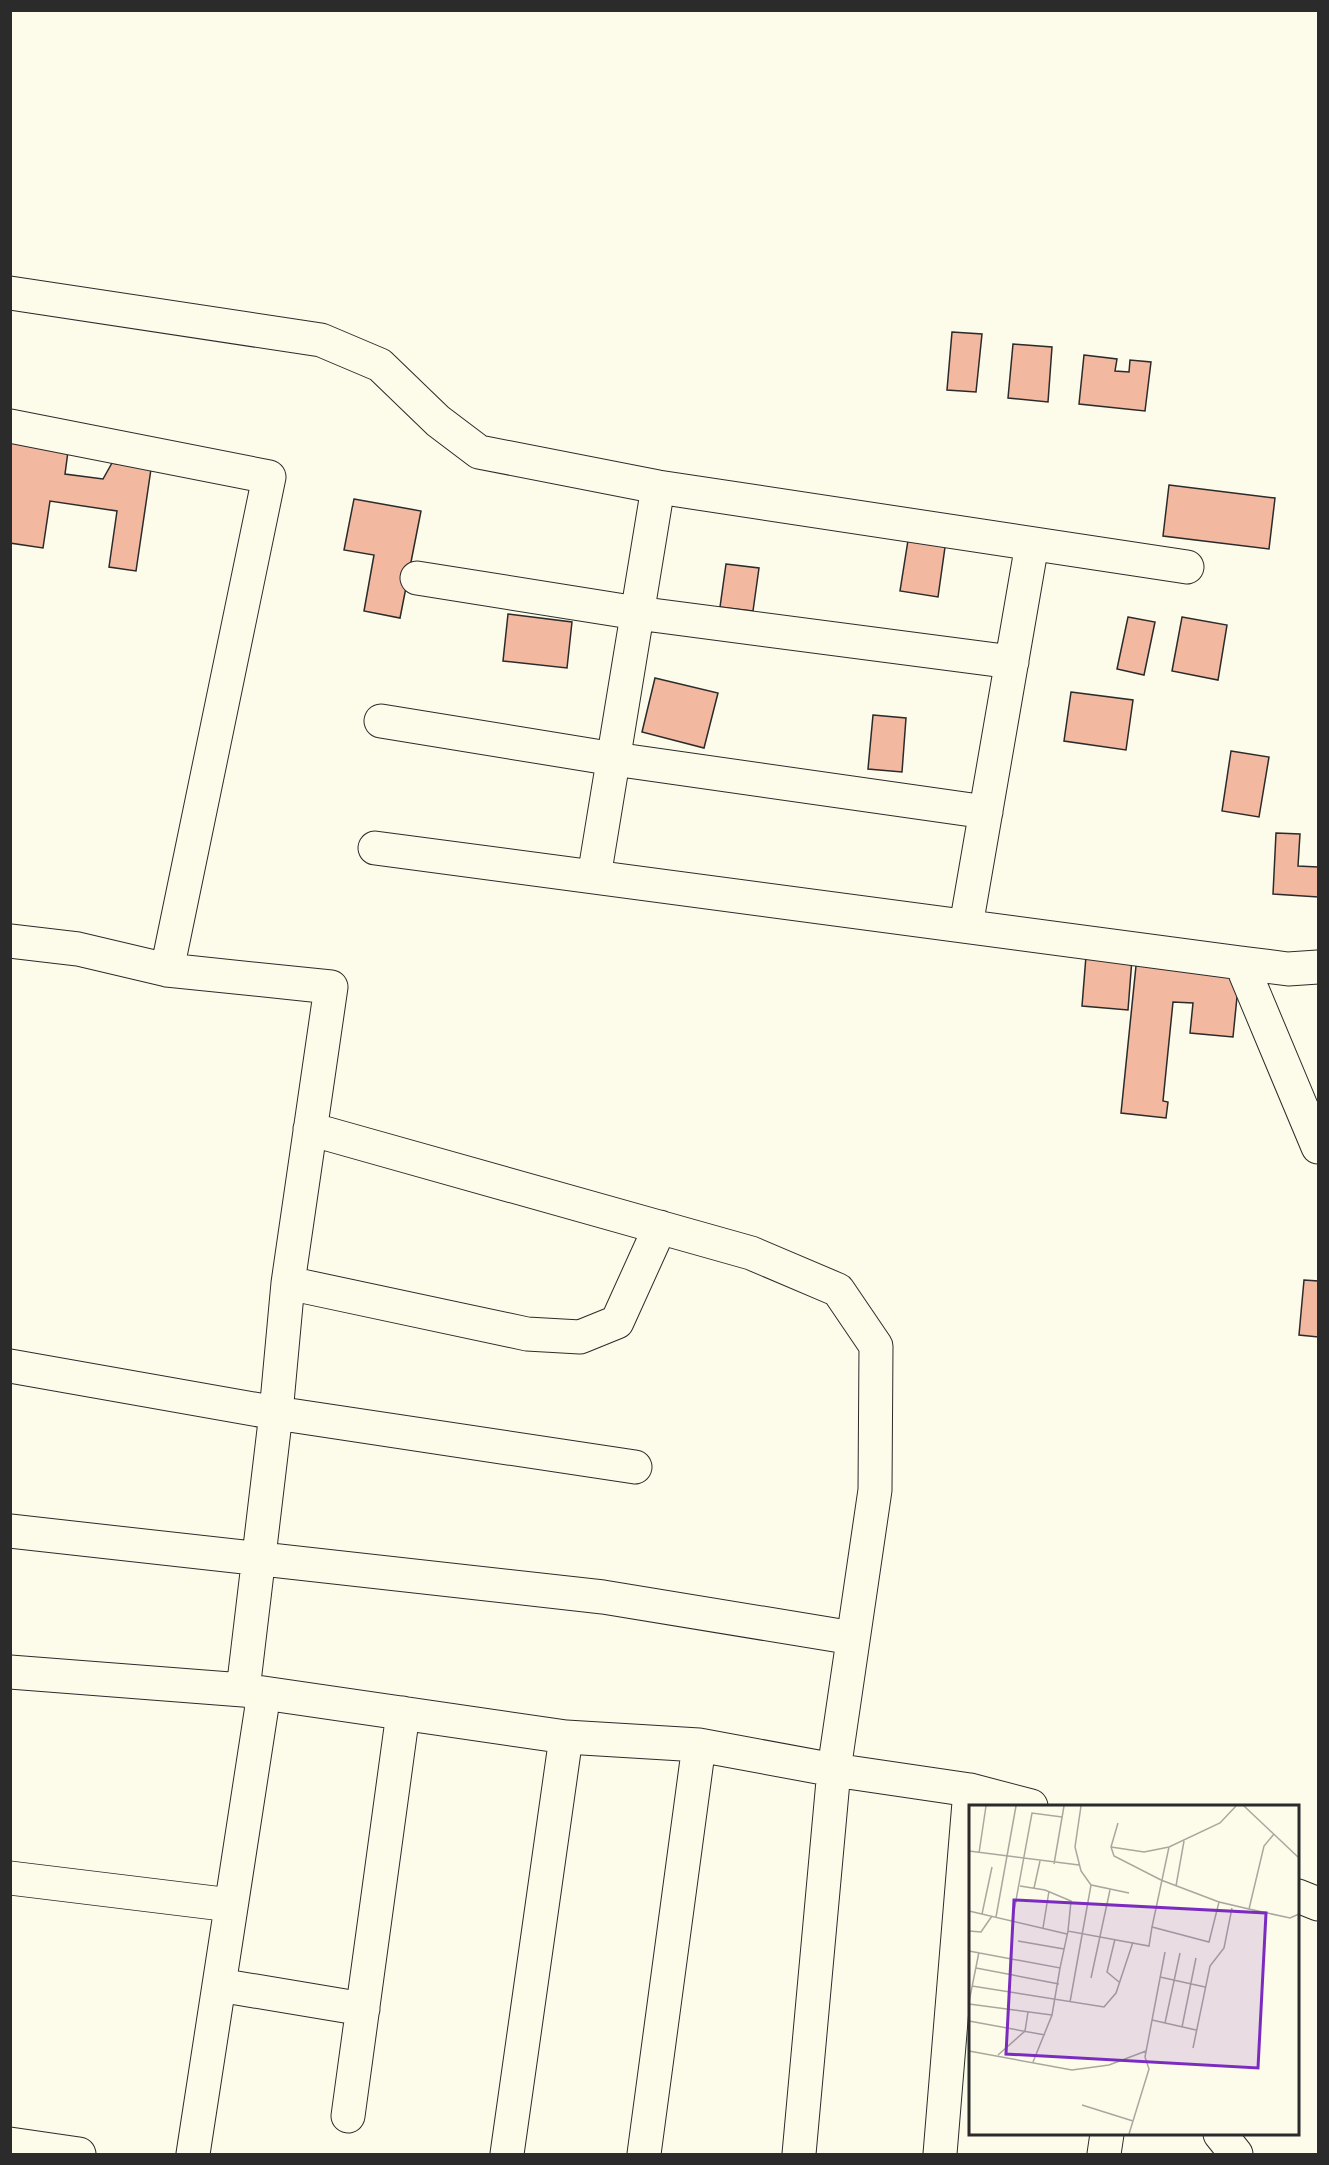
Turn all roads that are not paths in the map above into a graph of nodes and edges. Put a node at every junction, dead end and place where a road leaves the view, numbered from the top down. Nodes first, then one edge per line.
1 (10, 293) edge
2 (10, 426) edge
3 (658, 487) junction
4 (1032, 544) junction
5 (1187, 567) dead end
6 (417, 578) dead end
7 (637, 613) junction
8 (1012, 663) junction
9 (381, 720) dead end
10 (614, 759) junction
11 (986, 812) junction
12 (375, 848) dead end
13 (594, 877) junction
14 (966, 926) junction
15 (10, 940) edge
16 (1241, 963) junction
17 (1318, 967) edge
18 (167, 970) junction
19 (310, 1129) junction
20 (1318, 1147) edge
21 (660, 1227) junction
22 (288, 1283) junction
23 (10, 1366) edge
24 (276, 1413) junction
25 (635, 1467) dead end
26 (10, 1531) edge
27 (259, 1559) junction
28 (853, 1638) junction
29 (10, 1672) edge
30 (254, 1692) junction
31 (403, 1713) junction
32 (566, 1737) junction
33 (699, 1745) junction
34 (834, 1770) junction
35 (970, 1790) junction
36 (969, 1805) edge
37 (1027, 1805) edge
38 (969, 1816) edge
39 (10, 1878) edge
40 (1299, 1896) edge
41 (1318, 1904) edge
42 (231, 1905) junction
43 (219, 1985) junction
44 (962, 1996) edge
45 (363, 2009) junction
46 (348, 2116) dead end
47 (1107, 2135) edge
48 (1222, 2135) edge
49 (10, 2144) edge
50 (78, 2154) edge
51 (194, 2154) edge
52 (507, 2154) edge
53 (644, 2154) edge
54 (799, 2154) edge
55 (940, 2154) edge
56 (1104, 2154) edge
57 (1236, 2154) edge

1 - 3 street
2 - 18 street
3 - 4 street
3 - 7 street
4 - 5 street
4 - 8 street
6 - 7 street
7 - 8 street
7 - 10 street
8 - 11 street
9 - 10 street
10 - 11 street
10 - 13 street
11 - 14 street
12 - 13 street
13 - 14 street
14 - 16 street
15 - 18 street
16 - 17 street
16 - 20 street
18 - 19 street
19 - 21 street
19 - 22 street
21 - 22 street
21 - 28 street
22 - 24 street
23 - 24 street
24 - 25 street
24 - 27 street
26 - 27 street
27 - 28 street
27 - 30 street
28 - 34 street
29 - 30 street
30 - 31 street
30 - 42 street
31 - 32 street
31 - 45 street
32 - 33 street
32 - 52 street
33 - 34 street
33 - 53 street
34 - 35 street
34 - 54 street
35 - 36 street
35 - 37 street
38 - 44 street
39 - 42 street
40 - 41 street
42 - 43 street
43 - 45 street
43 - 51 street
44 - 55 street
45 - 46 street
47 - 56 street
48 - 57 street
49 - 50 street

